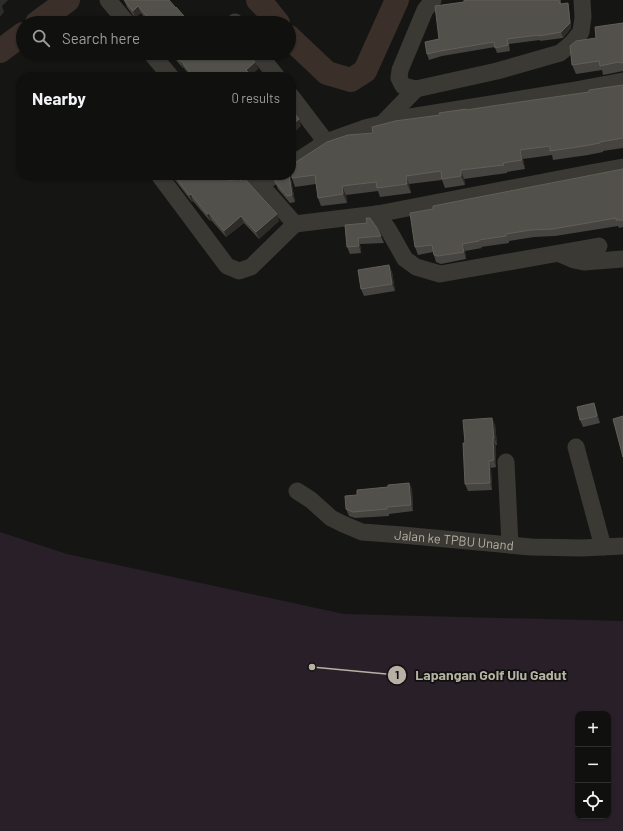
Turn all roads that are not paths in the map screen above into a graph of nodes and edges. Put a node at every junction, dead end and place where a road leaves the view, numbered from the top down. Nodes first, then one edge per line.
1 (108, 0) edge
2 (433, 0) edge
3 (582, 0) edge
4 (121, 16) edge
5 (158, 60) edge
6 (264, 60) edge
7 (167, 72) edge
8 (273, 72) edge
9 (623, 81) edge
10 (416, 89) junction
11 (296, 103) edge
12 (383, 124) junction
13 (326, 142) junction
14 (296, 162) edge
15 (623, 167) edge
16 (163, 180) edge
17 (256, 180) edge
18 (377, 214) junction
19 (296, 224) junction
20 (599, 246) dead end
21 (560, 254) junction
22 (623, 259) edge
23 (576, 447) dead end
24 (506, 462) dead end
25 (297, 491) dead end
26 (510, 546) junction
27 (623, 546) edge
28 (603, 547) junction

1 - 4 street
2 - 10 street
3 - 10 street
5 - 7 street
6 - 8 street
9 - 12 street
10 - 12 street
11 - 13 street
12 - 13 street
13 - 14 street
15 - 18 street
16 - 19 street
17 - 19 street
18 - 19 street
18 - 21 street
20 - 21 street
21 - 22 street
23 - 28 street
24 - 26 street
25 - 26 street, Jalan ke TPBU Unand
26 - 28 street, Jalan ke TPBU Unand
27 - 28 street, Jalan ke TPBU Unand

